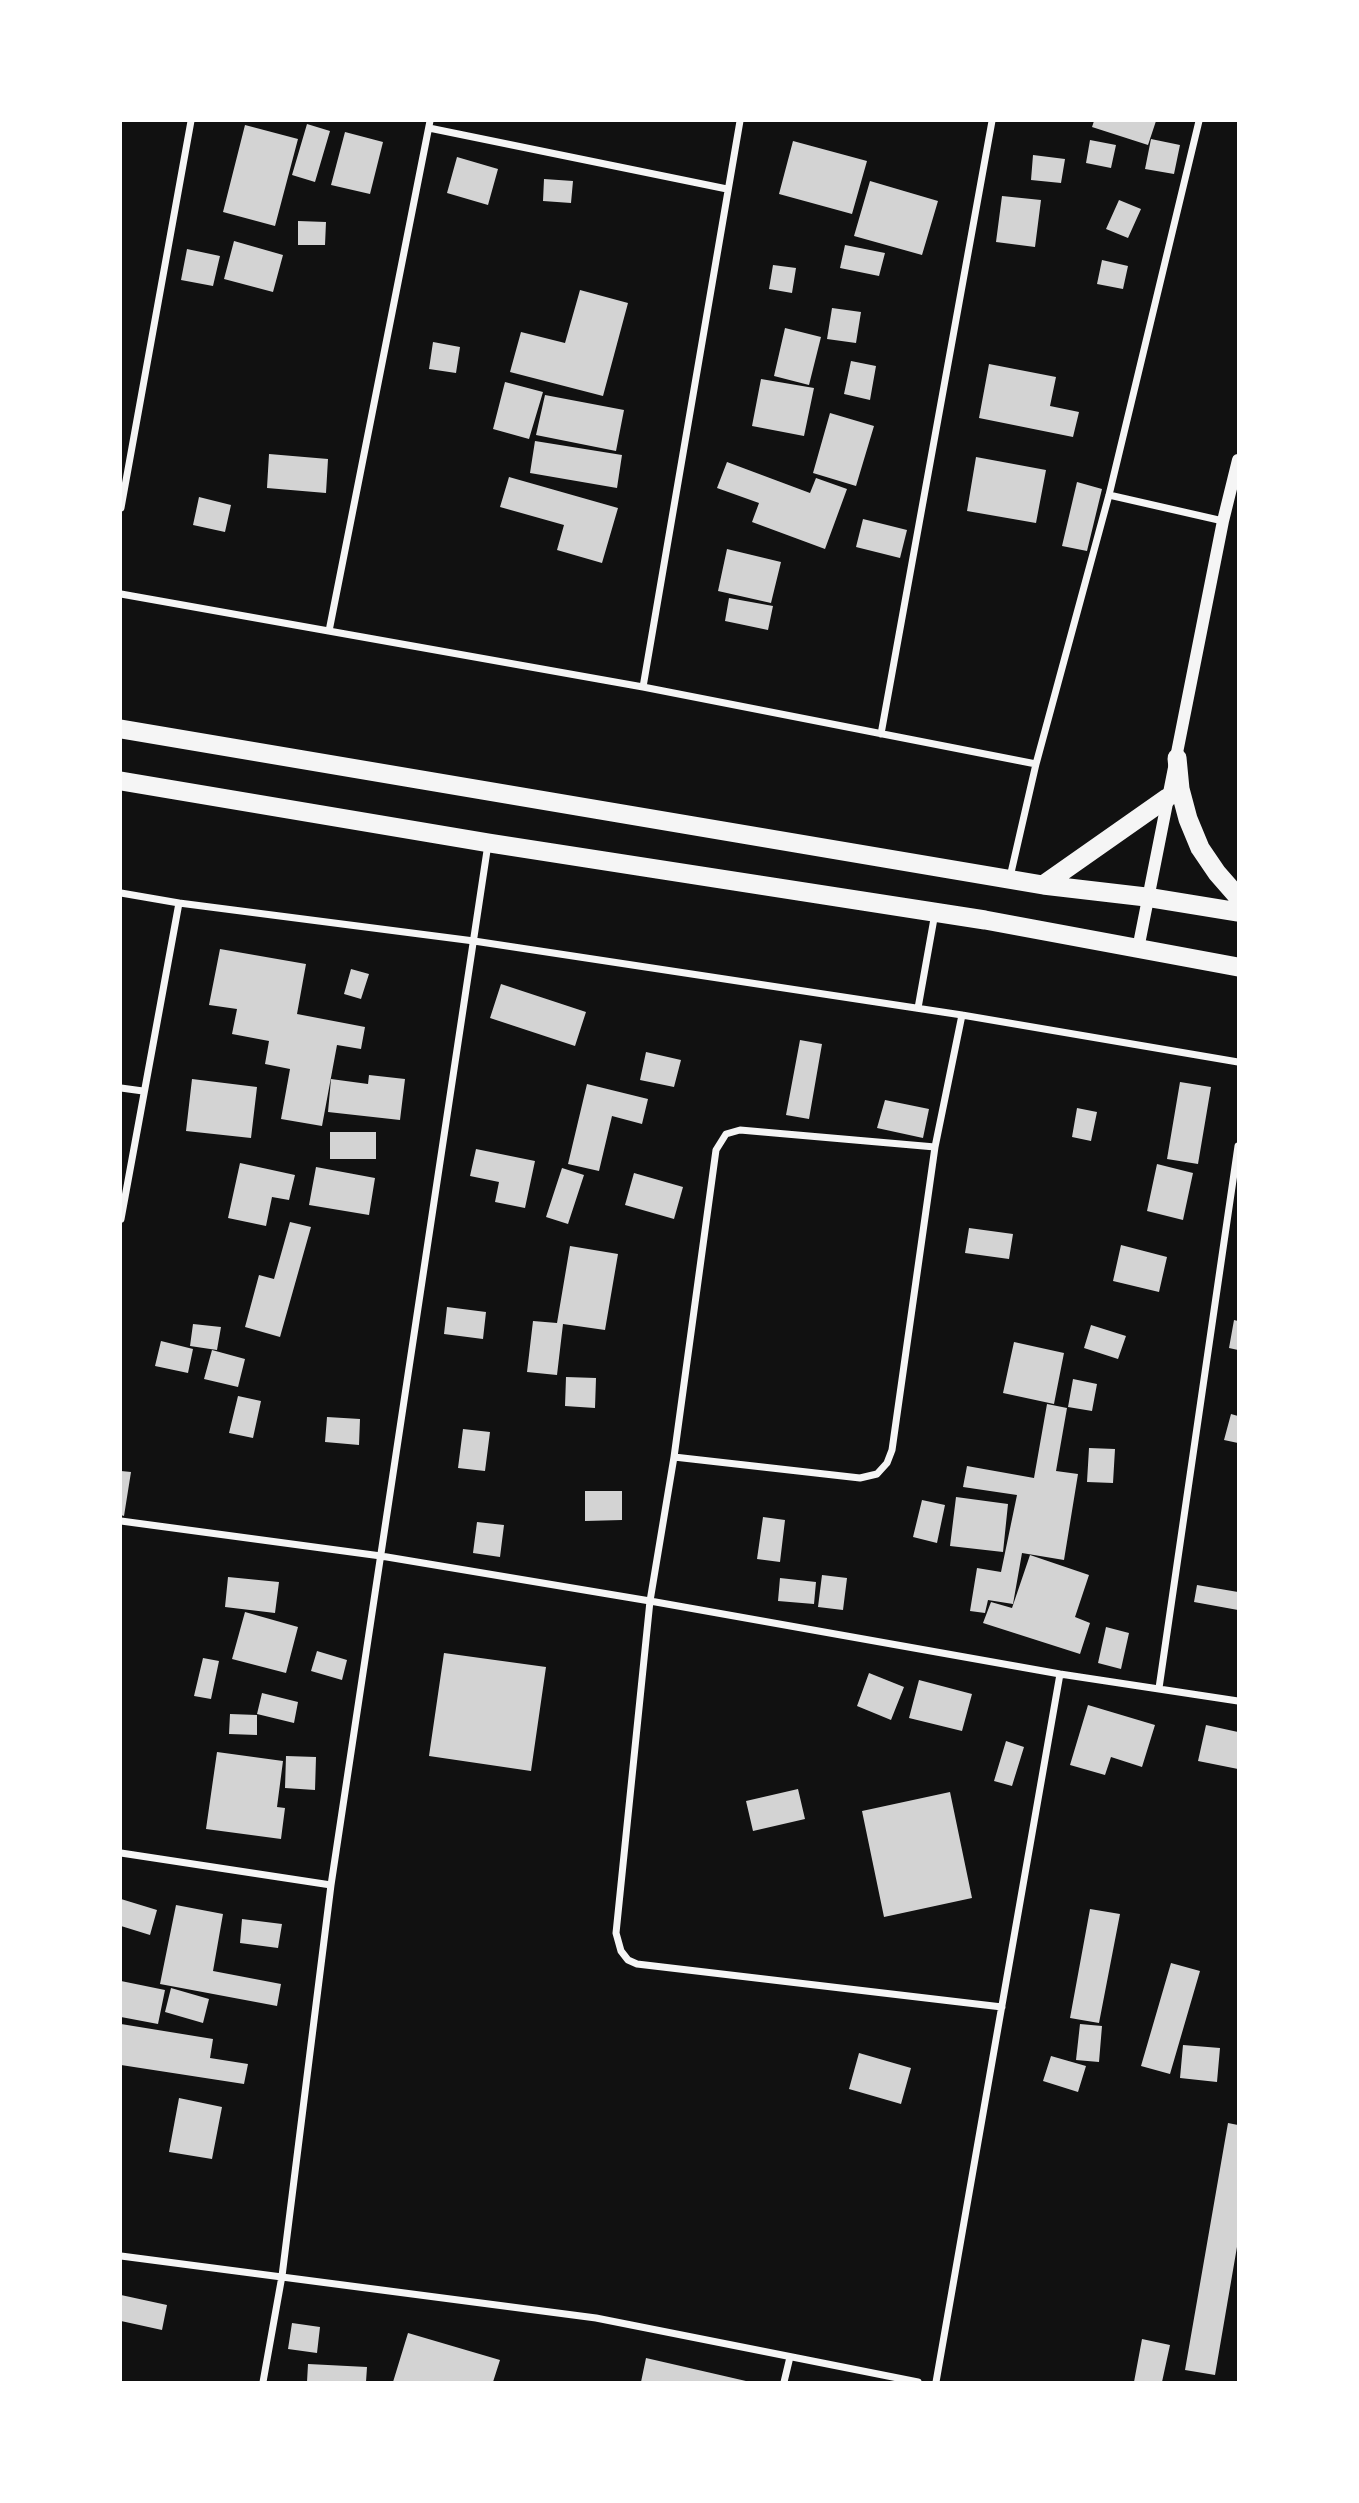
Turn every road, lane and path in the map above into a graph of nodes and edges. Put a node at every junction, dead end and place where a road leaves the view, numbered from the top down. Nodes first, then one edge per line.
1 (191, 121) edge
2 (740, 121) edge
3 (992, 121) edge
4 (1199, 121) edge
5 (429, 124) edge
6 (727, 189) junction
7 (1238, 460) edge
8 (1109, 495) junction
9 (121, 508) edge
10 (1223, 522) junction
11 (121, 594) edge
12 (329, 631) junction
13 (643, 687) junction
14 (121, 729) edge
15 (881, 734) junction
16 (1177, 758) junction
17 (1036, 764) junction
18 (121, 781) edge
19 (1167, 798) junction
20 (489, 844) junction
21 (1009, 879) junction
22 (1042, 885) junction
23 (121, 893) edge
24 (1146, 897) junction
25 (1238, 897) edge
26 (179, 903) junction
27 (935, 912) junction
28 (1238, 912) edge
29 (474, 941) junction
30 (1138, 948) junction
31 (1238, 967) edge
32 (918, 1008) junction
33 (962, 1015) junction
34 (1238, 1062) edge
35 (121, 1088) edge
36 (144, 1091) junction
37 (1238, 1146) edge
38 (935, 1147) junction
39 (121, 1219) edge
40 (674, 1457) junction
41 (121, 1521) edge
42 (381, 1556) junction
43 (650, 1601) junction
44 (1059, 1674) junction
45 (1159, 1688) junction
46 (1238, 1701) edge
47 (121, 1853) edge
48 (331, 1885) junction
49 (1002, 2007) junction
50 (121, 2256) edge
51 (282, 2276) junction
52 (790, 2357) junction
53 (263, 2382) edge
54 (784, 2382) edge
55 (918, 2382) edge
56 (936, 2382) edge

1 - 9 street
2 - 6 street
3 - 15 street
4 - 8 street
5 - 6 street
5 - 12 street
6 - 13 street
7 - 10 street
8 - 10 street
8 - 17 street
10 - 16 street
11 - 12 street
12 - 13 street
13 - 15 street
14 - 21 highway
15 - 17 street
16 - 19 street
16 - 25 highway
17 - 21 street
18 - 20 highway
19 - 22 highway
19 - 24 street
20 - 27 highway
20 - 29 street
21 - 22 highway
22 - 24 highway
23 - 26 street
24 - 28 highway
24 - 30 street
26 - 29 street
26 - 36 street
27 - 30 highway
27 - 32 street
29 - 32 street
29 - 42 street
30 - 31 highway
32 - 33 street
33 - 34 street
33 - 38 street
35 - 36 street
36 - 39 street
37 - 45 street
38 - 40 street
38 - 40 street
40 - 43 street
41 - 42 street
42 - 43 street
42 - 48 street
43 - 44 street
43 - 49 street
44 - 45 street
44 - 49 street
45 - 46 street
47 - 48 street
48 - 51 street
49 - 56 street
50 - 51 street
51 - 52 street
51 - 53 street
52 - 54 street
52 - 55 street

